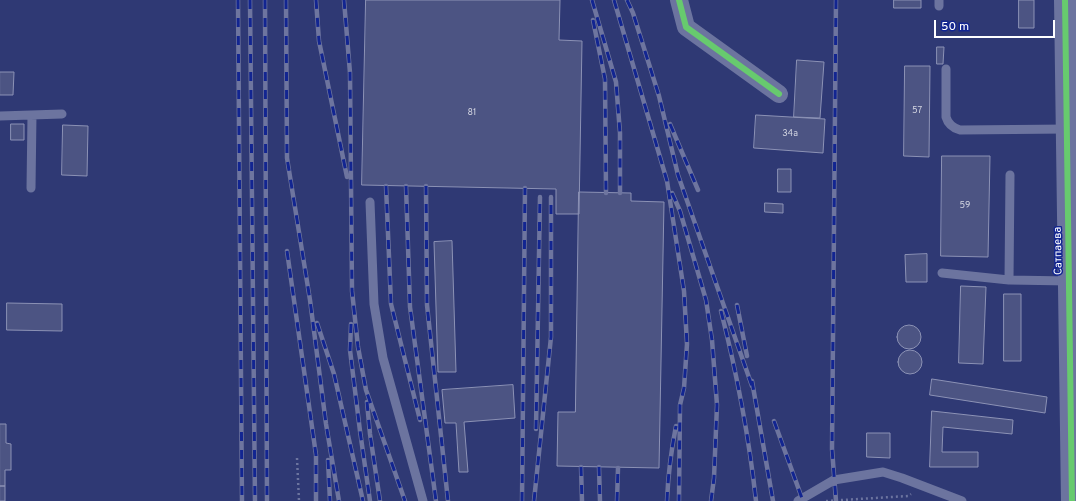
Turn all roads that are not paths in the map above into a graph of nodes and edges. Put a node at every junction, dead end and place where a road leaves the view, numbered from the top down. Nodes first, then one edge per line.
1 (679, 0) edge
2 (1065, 0) edge
3 (1071, 37) edge
4 (946, 69) dead end
5 (779, 94) dead end
6 (62, 114) dead end
7 (32, 115) junction
8 (0, 116) edge
9 (1067, 129) junction
10 (1010, 176) dead end
11 (31, 188) dead end
12 (370, 202) dead end
13 (942, 273) dead end
14 (1009, 280) junction
15 (1071, 287) edge
16 (423, 501) edge
17 (798, 501) edge
18 (962, 501) edge
19 (1072, 501) edge

1 - 5 street
2 - 3 street, Сатпаева
3 - 9 street, Сатпаева
4 - 9 lane
6 - 7 lane
7 - 8 lane
7 - 11 lane
9 - 15 street, Сатпаева
10 - 14 lane
12 - 16 lane
13 - 14 lane
14 - 15 lane
15 - 19 street, Сатпаева
17 - 18 lane

